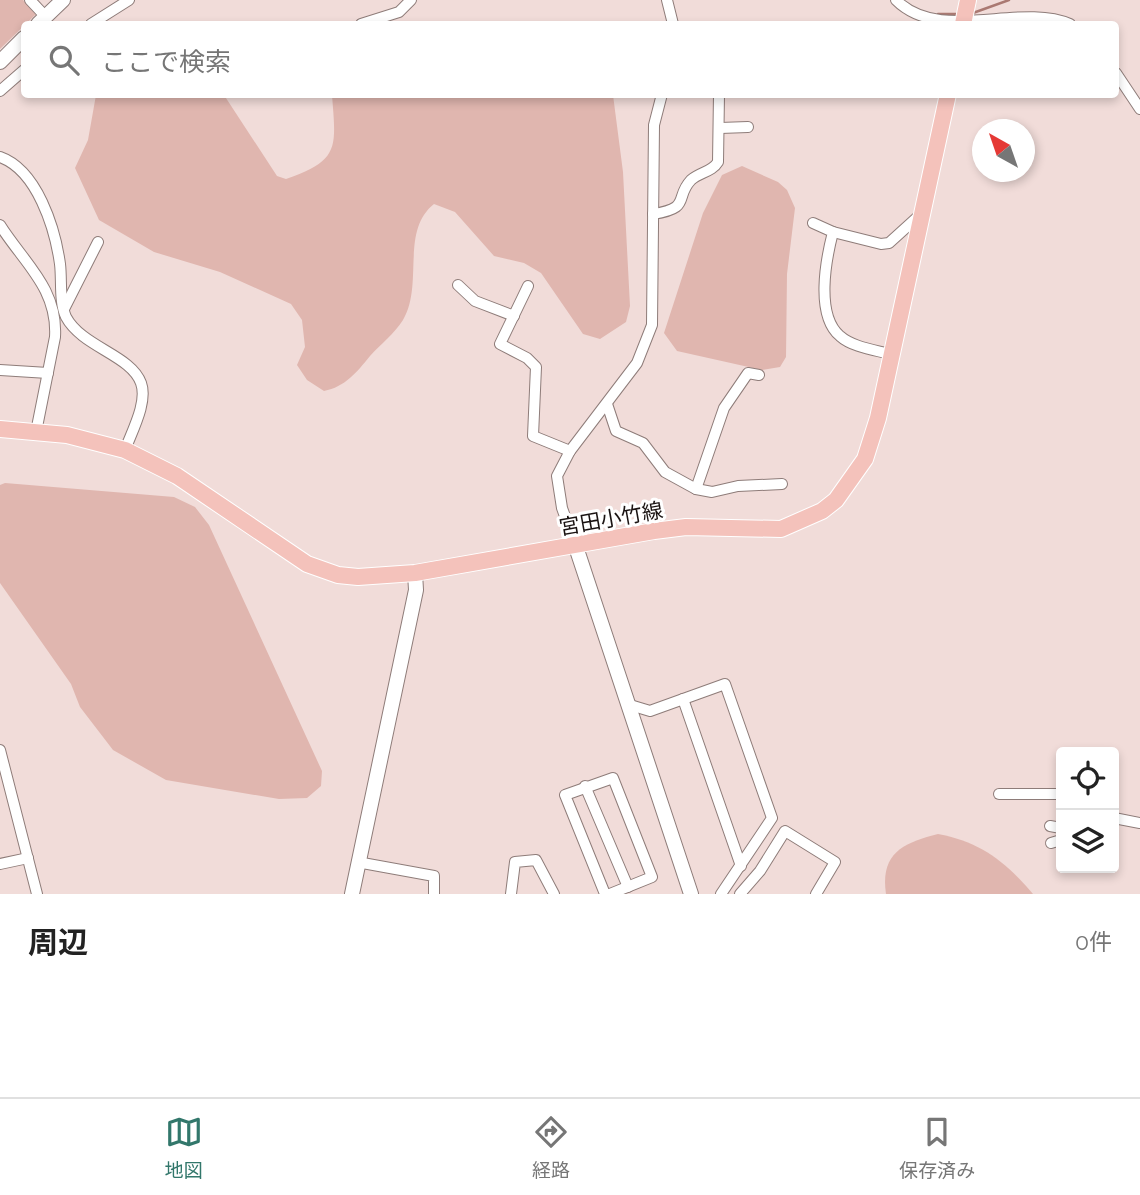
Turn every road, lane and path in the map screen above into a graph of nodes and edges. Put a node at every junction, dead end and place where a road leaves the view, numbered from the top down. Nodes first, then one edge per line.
1 (30, 0) edge
2 (63, 0) edge
3 (129, 0) edge
4 (411, 0) edge
5 (667, 0) edge
6 (896, 0) edge
7 (968, 0) edge
8 (42, 21) edge
9 (103, 21) edge
10 (370, 21) edge
11 (672, 21) edge
12 (944, 21) edge
13 (964, 21) edge
14 (990, 21) edge
15 (1062, 21) edge
16 (21, 41) edge
17 (0, 62) edge
18 (21, 73) edge
19 (1119, 79) edge
20 (0, 91) edge
21 (661, 98) edge
22 (719, 98) edge
23 (947, 98) edge
24 (1140, 109) edge
25 (748, 127) dead end
26 (720, 128) junction
27 (0, 157) edge
28 (653, 215) junction
29 (921, 215) junction
30 (813, 223) dead end
31 (1, 228) edge
32 (833, 232) junction
33 (98, 242) dead end
34 (458, 285) dead end
35 (528, 286) dead end
36 (64, 310) junction
37 (514, 316) junction
38 (55, 323) junction
39 (890, 354) junction
40 (0, 370) edge
41 (48, 373) junction
42 (760, 375) dead end
43 (607, 404) junction
44 (0, 429) edge
45 (36, 432) junction
46 (125, 450) junction
47 (569, 451) junction
48 (782, 484) dead end
49 (696, 489) junction
50 (576, 547) junction
51 (415, 573) junction
52 (683, 699) junction
53 (630, 705) junction
54 (0, 750) edge
55 (585, 786) junction
56 (999, 794) dead end
57 (1056, 794) edge
58 (1119, 820) edge
59 (1125, 822) junction
60 (1140, 822) edge
61 (1119, 824) edge
62 (28, 858) junction
63 (357, 862) junction
64 (0, 864) edge
65 (741, 866) junction
66 (628, 887) junction
67 (37, 894) edge
68 (352, 894) edge
69 (434, 894) edge
70 (512, 894) edge
71 (554, 894) edge
72 (605, 894) edge
73 (610, 894) edge
74 (691, 894) edge
75 (721, 894) edge
76 (740, 894) edge
77 (816, 894) edge

1 - 8 street
2 - 8 street
3 - 9 street
4 - 10 street
5 - 11 street
6 - 12 street
7 - 13 main road
14 - 15 street
16 - 17 street
18 - 20 street
19 - 24 street
21 - 28 street
22 - 26 street
23 - 29 main road, 宮田小竹線
25 - 26 street
26 - 28 street
27 - 36 street
28 - 43 street
29 - 32 street
29 - 39 main road, 宮田小竹線
30 - 32 street
31 - 38 street
32 - 39 street
33 - 36 street
34 - 37 street
35 - 37 street
36 - 38 street
36 - 46 street
37 - 47 street
38 - 41 street
39 - 50 main road, 宮田小竹線
40 - 41 street
41 - 45 street
42 - 49 street
43 - 47 street
43 - 49 street
44 - 45 main road, 宮田小竹線
45 - 46 main road, 宮田小竹線
46 - 51 main road, 宮田小竹線
47 - 50 street
48 - 49 street
50 - 51 main road, 宮田小竹線
50 - 53 street
51 - 63 street
52 - 53 street
52 - 65 street
52 - 65 street
53 - 74 street
54 - 62 street
55 - 66 street
55 - 66 street
55 - 72 street
56 - 57 street
58 - 59 street
59 - 60 street
59 - 61 street
62 - 64 street
62 - 67 street
63 - 68 street
63 - 69 street
65 - 75 street
66 - 73 street
70 - 71 street
76 - 77 street

